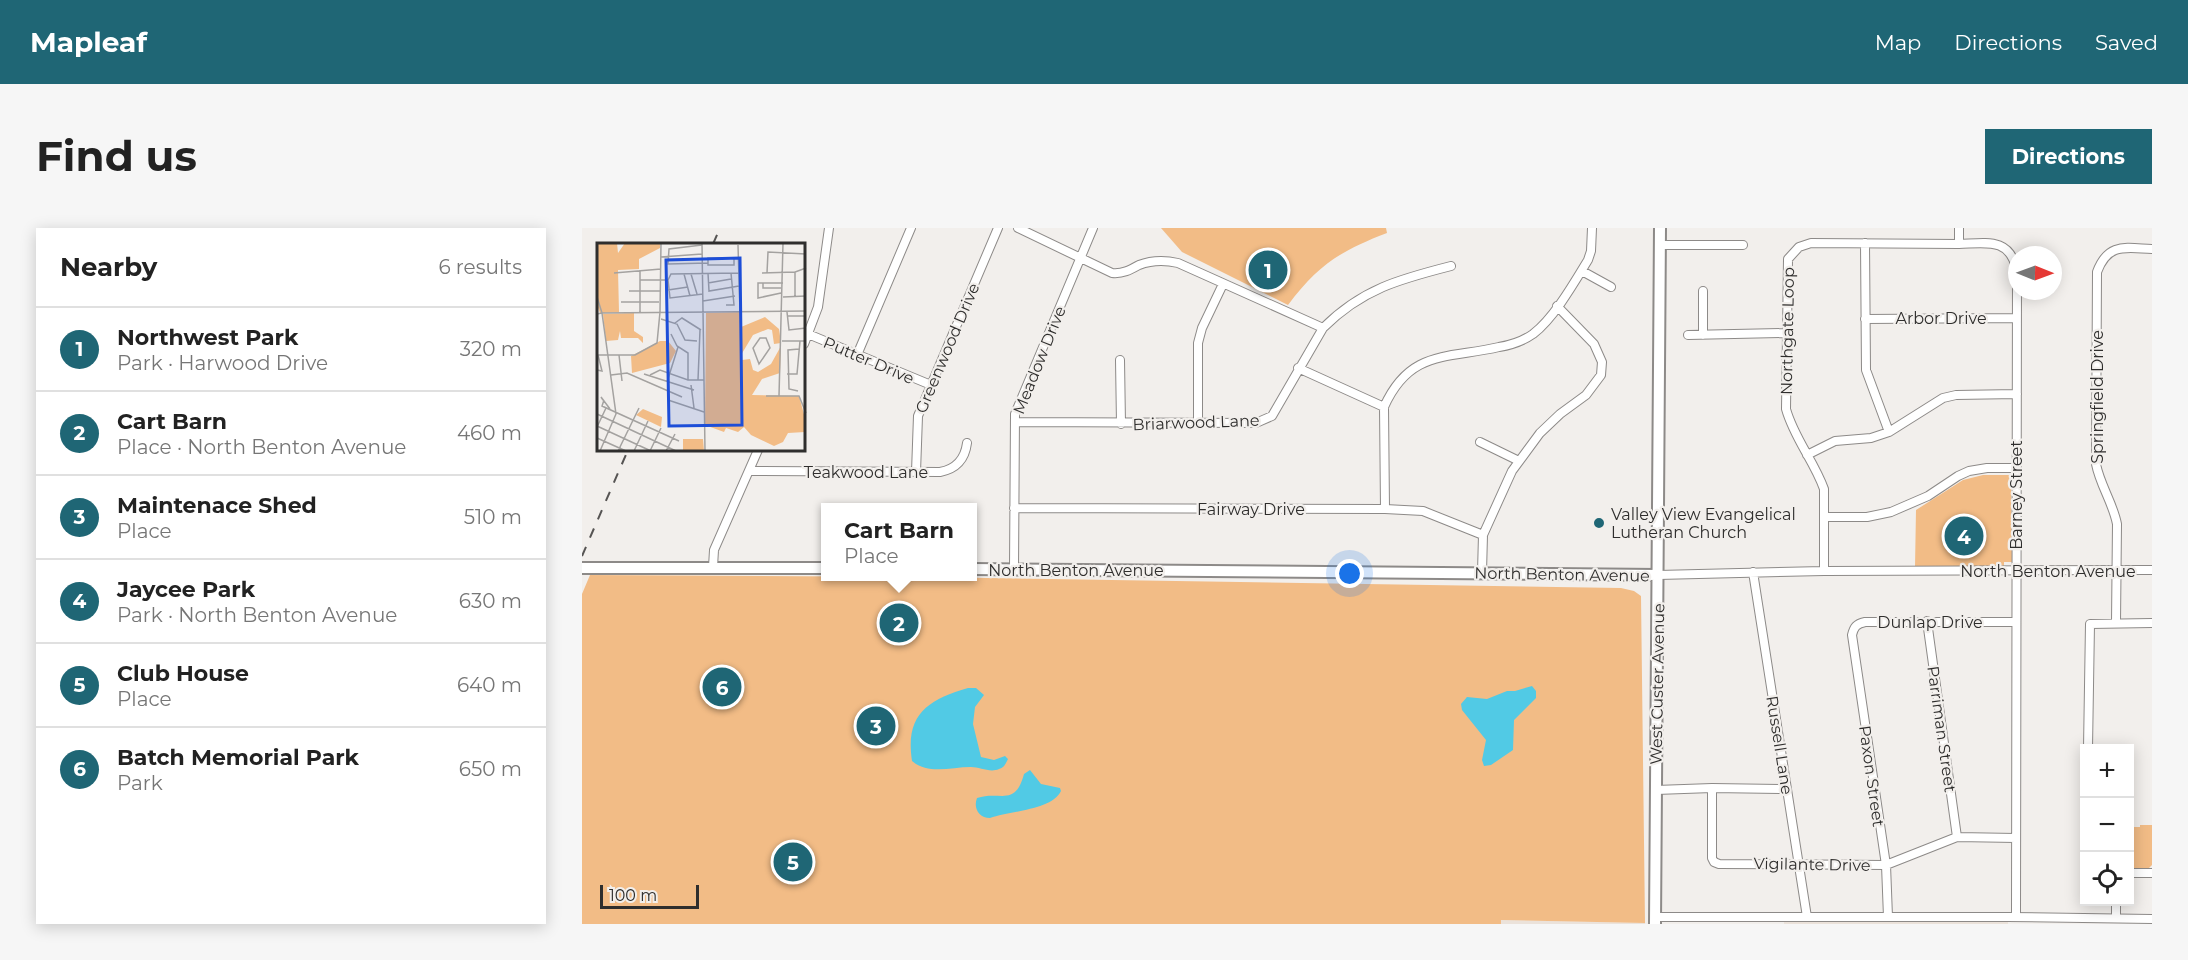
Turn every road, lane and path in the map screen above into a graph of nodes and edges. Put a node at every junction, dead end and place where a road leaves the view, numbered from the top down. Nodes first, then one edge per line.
1 (829, 228) edge
2 (911, 228) edge
3 (998, 228) edge
4 (1018, 228) edge
5 (1093, 228) edge
6 (1592, 228) edge
7 (1660, 228) edge
8 (1959, 228) edge
9 (1865, 243) junction
10 (1959, 244) junction
11 (1660, 245) junction
12 (1743, 245) dead end
13 (2152, 249) edge
14 (1080, 259) junction
15 (1451, 266) dead end
16 (1582, 271) junction
17 (1223, 284) junction
18 (1611, 287) dead end
19 (1704, 291) dead end
20 (1557, 306) junction
21 (1865, 318) junction
22 (2017, 318) junction
23 (1323, 328) junction
24 (1786, 333) junction
25 (808, 334) junction
26 (1688, 335) dead end
27 (1703, 335) junction
28 (806, 339) edge
29 (857, 355) junction
30 (1120, 360) dead end
31 (1299, 368) junction
32 (931, 386) junction
33 (2017, 394) junction
34 (1384, 407) junction
35 (1015, 422) junction
36 (1198, 423) junction
37 (1121, 424) junction
38 (1889, 432) junction
39 (1480, 442) dead end
40 (967, 443) dead end
41 (757, 452) edge
42 (1807, 455) junction
43 (1519, 460) junction
44 (2016, 468) junction
45 (749, 471) junction
46 (916, 472) junction
47 (1014, 508) junction
48 (1385, 509) junction
49 (1825, 517) junction
50 (1483, 535) junction
51 (582, 567) edge
52 (713, 567) junction
53 (821, 568) edge
54 (977, 569) edge
55 (1014, 570) junction
56 (2115, 570) junction
57 (2152, 570) edge
58 (1824, 571) junction
59 (2016, 571) junction
60 (1482, 572) junction
61 (1753, 572) junction
62 (1658, 575) junction
63 (1927, 621) junction
64 (2016, 622) junction
65 (2116, 622) junction
66 (2152, 623) edge
67 (1852, 635) joint
68 (2088, 744) edge
69 (1712, 788) junction
70 (1786, 789) junction
71 (1656, 790) junction
72 (1957, 837) junction
73 (2016, 838) junction
74 (1799, 864) junction
75 (1886, 866) junction
76 (2134, 873) edge
77 (2152, 873) edge
78 (2116, 906) edge
79 (1807, 917) junction
80 (1888, 917) junction
81 (2016, 917) junction
82 (2116, 918) junction
83 (2152, 919) edge
84 (1655, 921) edge

1 - 25 street
2 - 29 street
3 - 32 street, Greenwood Drive
4 - 14 street
5 - 14 street, Meadow Drive
6 - 16 street
7 - 11 main road, West Custer Avenue
8 - 10 street
9 - 10 street, Northgate Loop
9 - 21 street
9 - 24 street, Northgate Loop
10 - 22 street, Barney Street
11 - 12 street
11 - 62 main road, West Custer Avenue
13 - 56 street, Springfield Drive
14 - 17 street
14 - 35 street, Meadow Drive
15 - 23 street, Briarwood Lane
16 - 18 street
16 - 20 street
17 - 23 street
17 - 36 street
19 - 27 street
20 - 34 street
20 - 43 street
21 - 22 street, Arbor Drive
21 - 38 street
22 - 33 street, Barney Street
23 - 31 street, Briarwood Lane
24 - 27 street
24 - 42 street, Northgate Loop
25 - 28 street
25 - 29 street, Putter Drive
26 - 27 street
29 - 32 street, Putter Drive
30 - 37 street
31 - 34 street
31 - 36 street, Briarwood Lane
32 - 46 street, Greenwood Drive
33 - 38 street
33 - 44 street, Barney Street
34 - 48 street
35 - 37 street, Briarwood Lane
35 - 47 street, Meadow Drive
36 - 37 street, Briarwood Lane
38 - 42 street
39 - 43 street
40 - 46 street, Teakwood Lane
41 - 45 street
42 - 49 street, Northgate Loop
43 - 50 street
44 - 49 street
44 - 59 street, Barney Street
45 - 46 street, Teakwood Lane
45 - 52 street
47 - 48 street, Fairway Drive
47 - 55 street, Meadow Drive
48 - 50 street, Fairway Drive
49 - 58 street, Northgate Loop
50 - 60 street
51 - 52 main road
52 - 53 main road
54 - 55 main road, North Benton Avenue
55 - 60 main road, North Benton Avenue
56 - 57 street, North Benton Avenue
56 - 59 street, North Benton Avenue
56 - 65 street, Springfield Drive
58 - 59 street, North Benton Avenue
58 - 61 street, North Benton Avenue
59 - 64 street, Barney Street
60 - 62 main road, North Benton Avenue
61 - 62 street, North Benton Avenue
61 - 70 street, Russell Lane
62 - 71 main road, West Custer Avenue
63 - 64 street, Dunlap Drive
63 - 67 street, Dunlap Drive
63 - 72 street, Parriman Street
64 - 73 street, Barney Street
65 - 66 street
65 - 68 street
67 - 75 street, Paxon Street
69 - 70 street
69 - 71 street
69 - 74 street, Vigilante Drive
70 - 74 street, Russell Lane
71 - 84 main road, West Custer Avenue
72 - 73 street, Vigilante Drive
72 - 75 street, Vigilante Drive
73 - 81 street, Barney Street
74 - 75 street, Vigilante Drive
74 - 79 street, Russell Lane
75 - 80 street, Paxon Street
76 - 77 street
78 - 82 street
79 - 80 street
79 - 84 street
80 - 81 street
81 - 82 street
82 - 83 street

